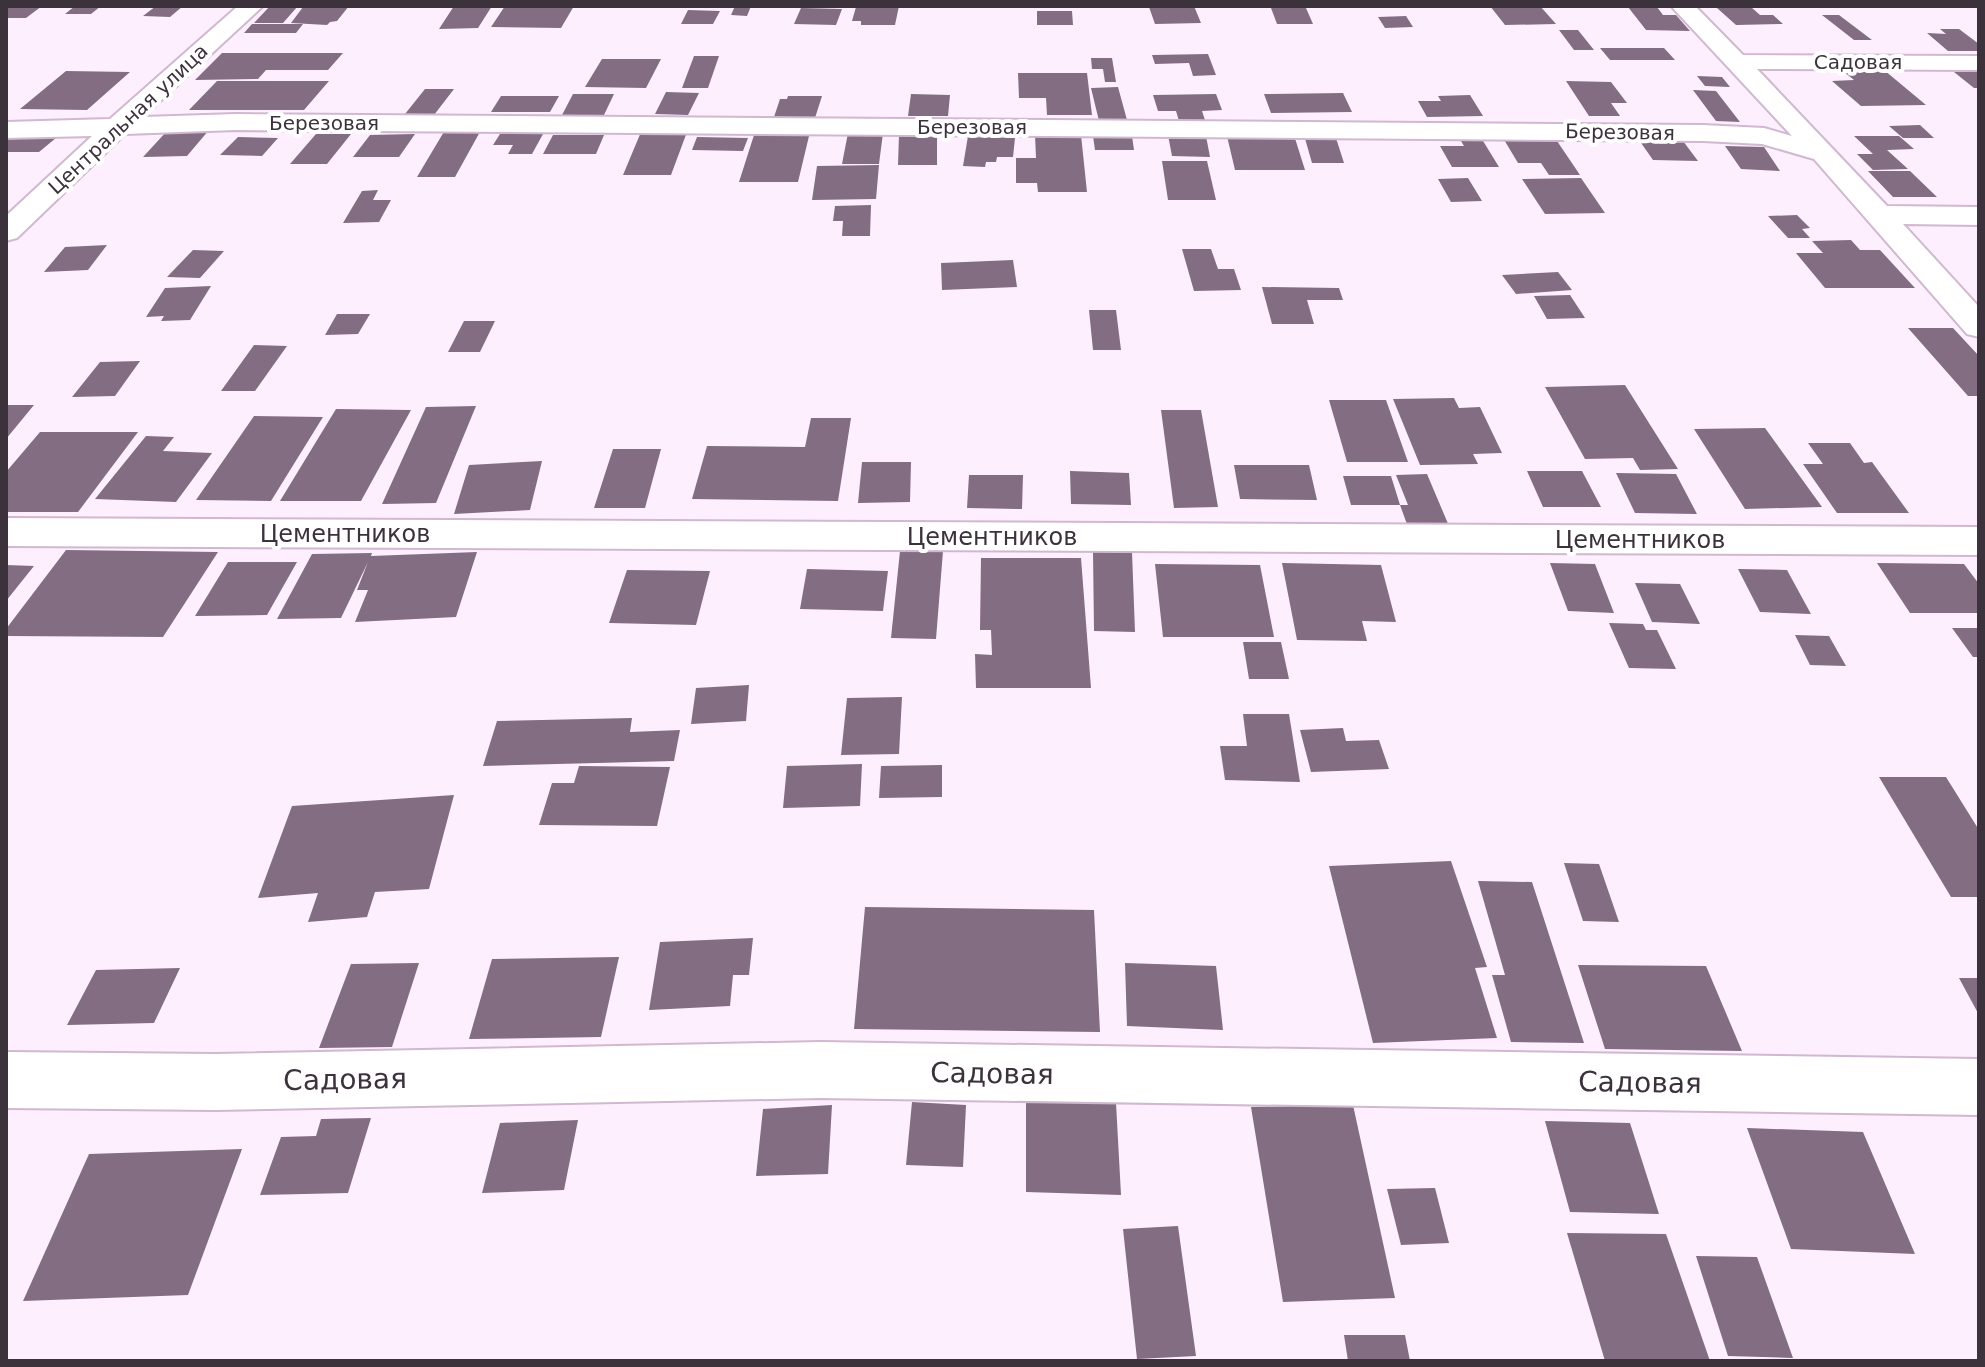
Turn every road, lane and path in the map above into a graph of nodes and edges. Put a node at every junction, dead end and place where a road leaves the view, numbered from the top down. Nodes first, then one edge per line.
1 (252, 6) edge
2 (1682, 6) edge
3 (1738, 62) junction
4 (1979, 63) edge
5 (118, 126) junction
6 (6, 130) edge
7 (1824, 153) junction
8 (1879, 215) junction
9 (1979, 216) edge
10 (6, 232) edge
11 (1979, 327) edge
12 (6, 532) edge
13 (1979, 541) edge
14 (6, 1080) edge
15 (1979, 1087) edge

1 - 5 street, Центральная улица
2 - 3 street
3 - 4 street, Садовая
3 - 7 street
5 - 6 street, Березовая
5 - 7 street, Березовая
5 - 10 street, Центральная улица
7 - 8 street
8 - 9 street
8 - 11 street
12 - 13 street, Цементников
14 - 15 street, Садовая

